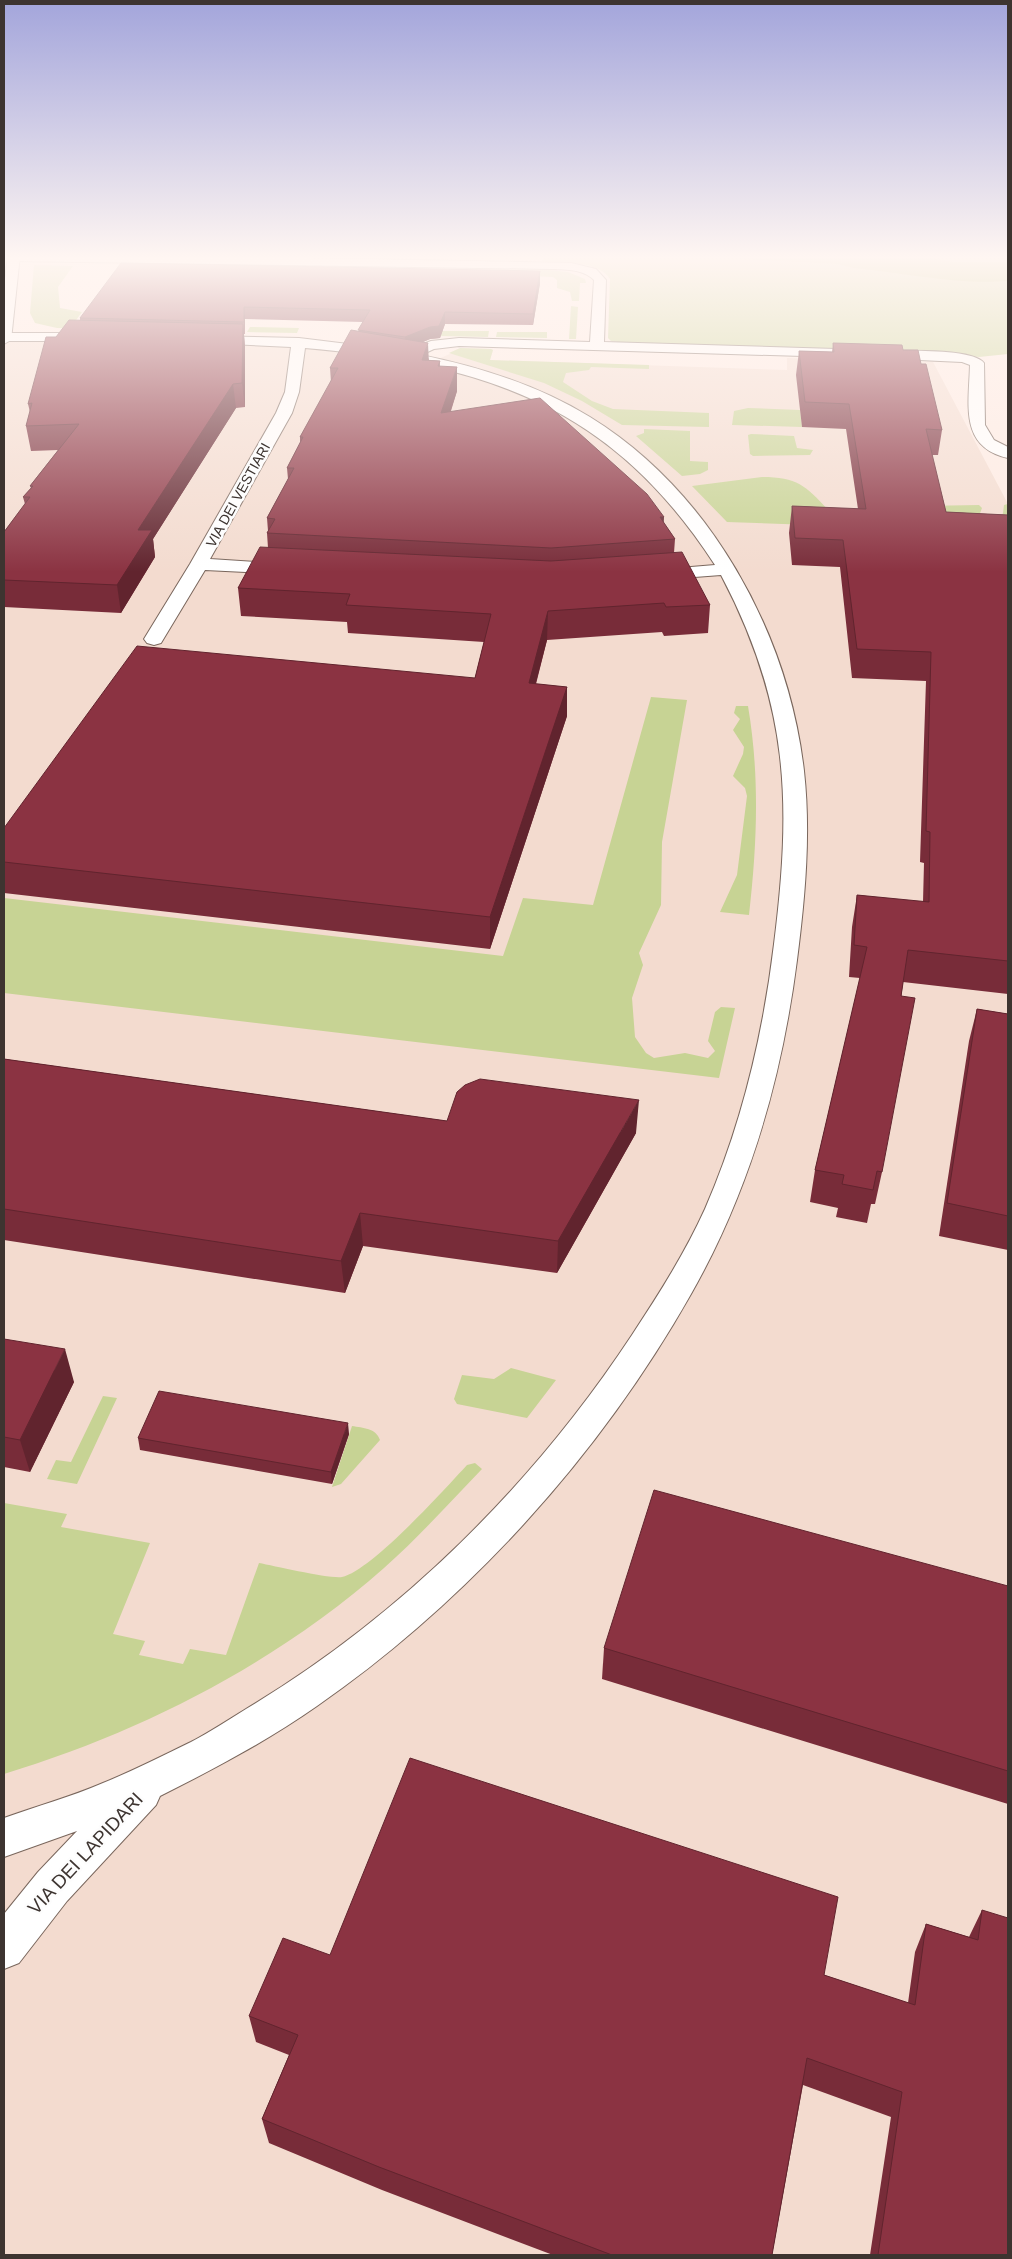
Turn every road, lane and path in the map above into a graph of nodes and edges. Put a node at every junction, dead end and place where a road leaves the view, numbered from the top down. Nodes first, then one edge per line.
1 (296, 360) edge
2 (432, 360) edge
3 (970, 360) edge
4 (1008, 453) edge
5 (200, 564) junction
6 (728, 569) junction
7 (298, 570) edge
8 (634, 577) edge
9 (154, 639) dead end
10 (149, 1784) junction
11 (4, 1837) edge
12 (4, 1948) edge

1 - 5 street, VIA DEI VESTIARI
2 - 6 street
3 - 4 street
5 - 7 street
5 - 9 street, VIA DEI VESTIARI
6 - 8 street
6 - 10 street
10 - 11 street
10 - 12 street, VIA DEI LAPIDARI

